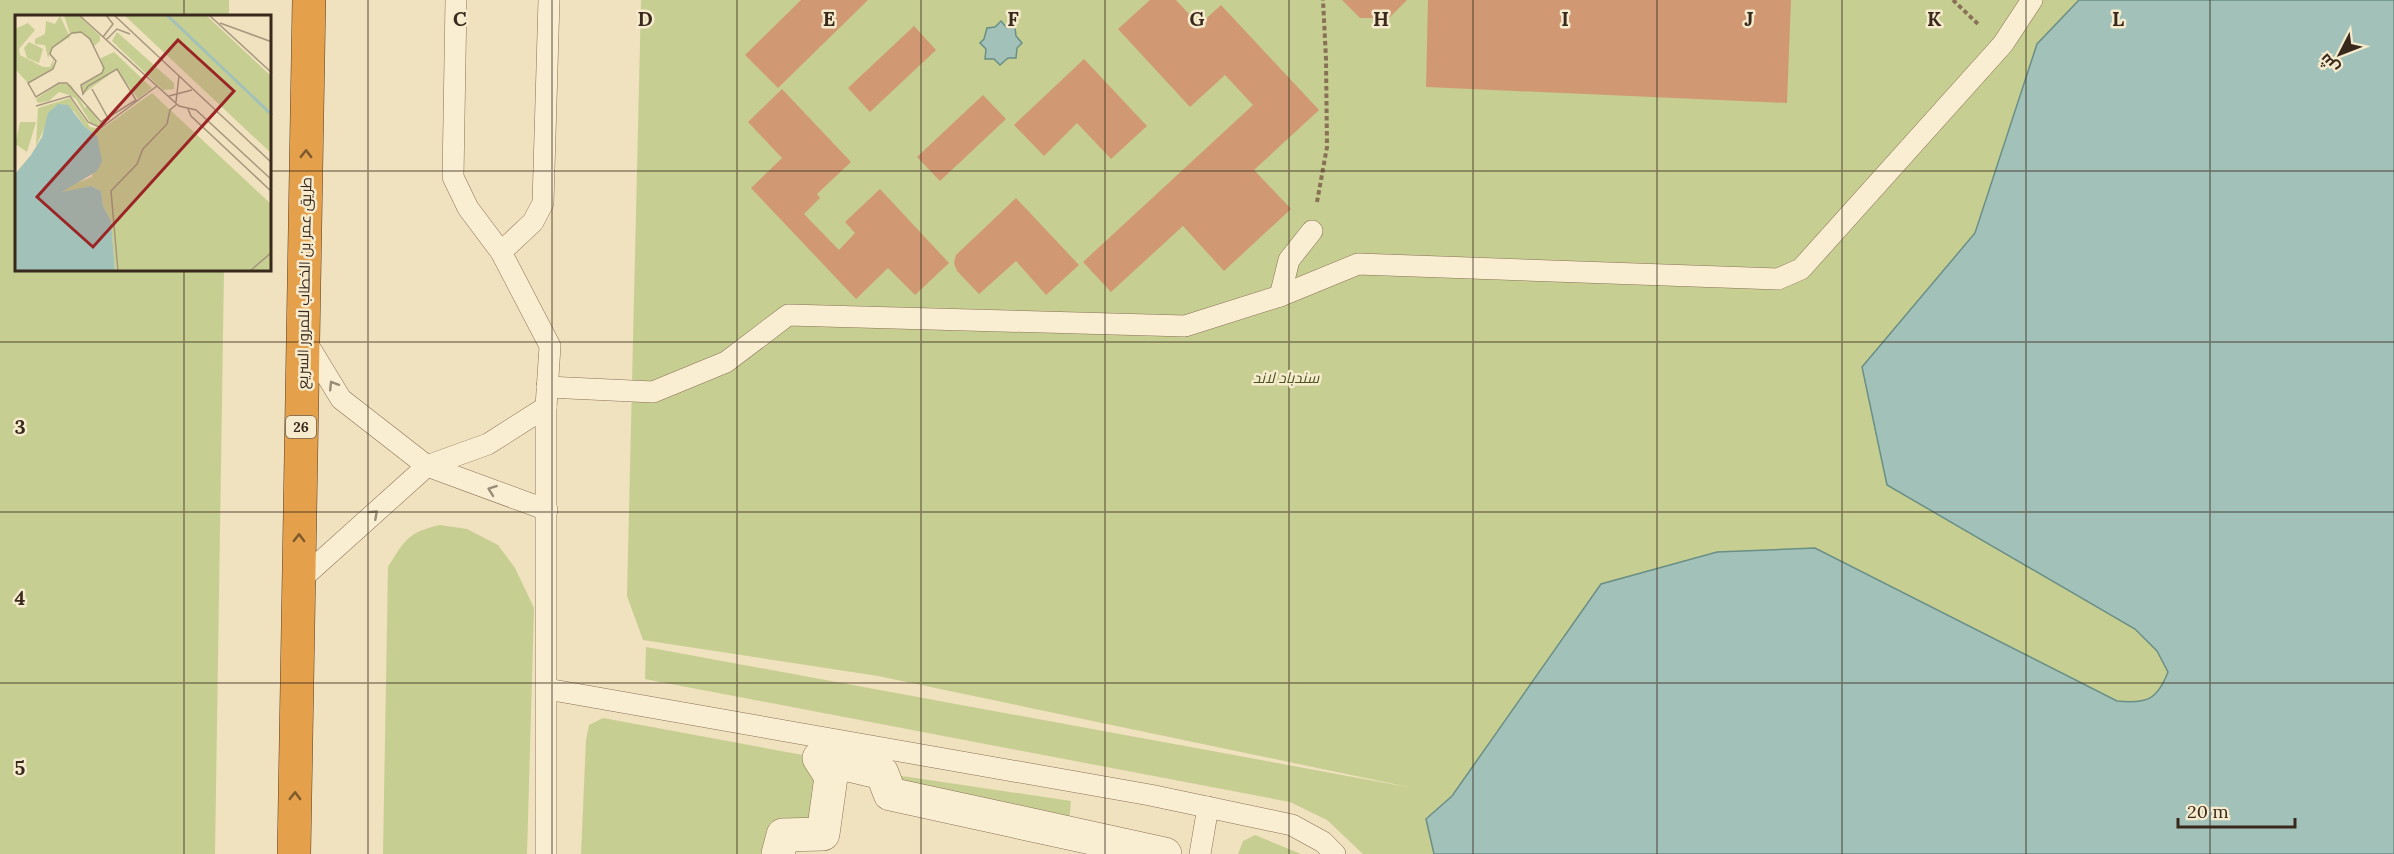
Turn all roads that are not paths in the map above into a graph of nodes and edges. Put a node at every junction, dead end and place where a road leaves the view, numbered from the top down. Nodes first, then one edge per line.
1 (309, 0) edge
2 (456, 0) edge
3 (549, 0) edge
4 (2032, 0) edge
5 (1312, 231) road end
6 (501, 252) junction
7 (1280, 296) junction
8 (303, 337) junction
9 (546, 397) junction
10 (427, 466) junction
11 (547, 510) junction
12 (299, 581) junction
13 (547, 690) junction
14 (1209, 807) junction
15 (294, 854) edge
16 (546, 854) edge
17 (778, 854) edge
18 (1165, 854) edge
19 (1200, 854) edge
20 (1335, 854) edge

8 -> 1 highway, طريق عمر بن الخطاب للمرور السريع / 26
2 - 6 lane
3 - 6 lane
4 - 7 lane
5 - 7 lane
6 - 9 lane
7 - 9 lane
10 -> 8 lane
12 -> 8 highway, طريق عمر بن الخطاب للمرور السريع / 26
9 - 10 lane
9 - 11 lane
11 -> 10 lane
12 -> 10 lane
11 - 13 lane
15 -> 12 highway, طريق عمر بن الخطاب للمرور السريع / 26
13 - 14 lane
13 - 16 lane
14 - 19 lane
14 - 20 lane
17 - 18 street

